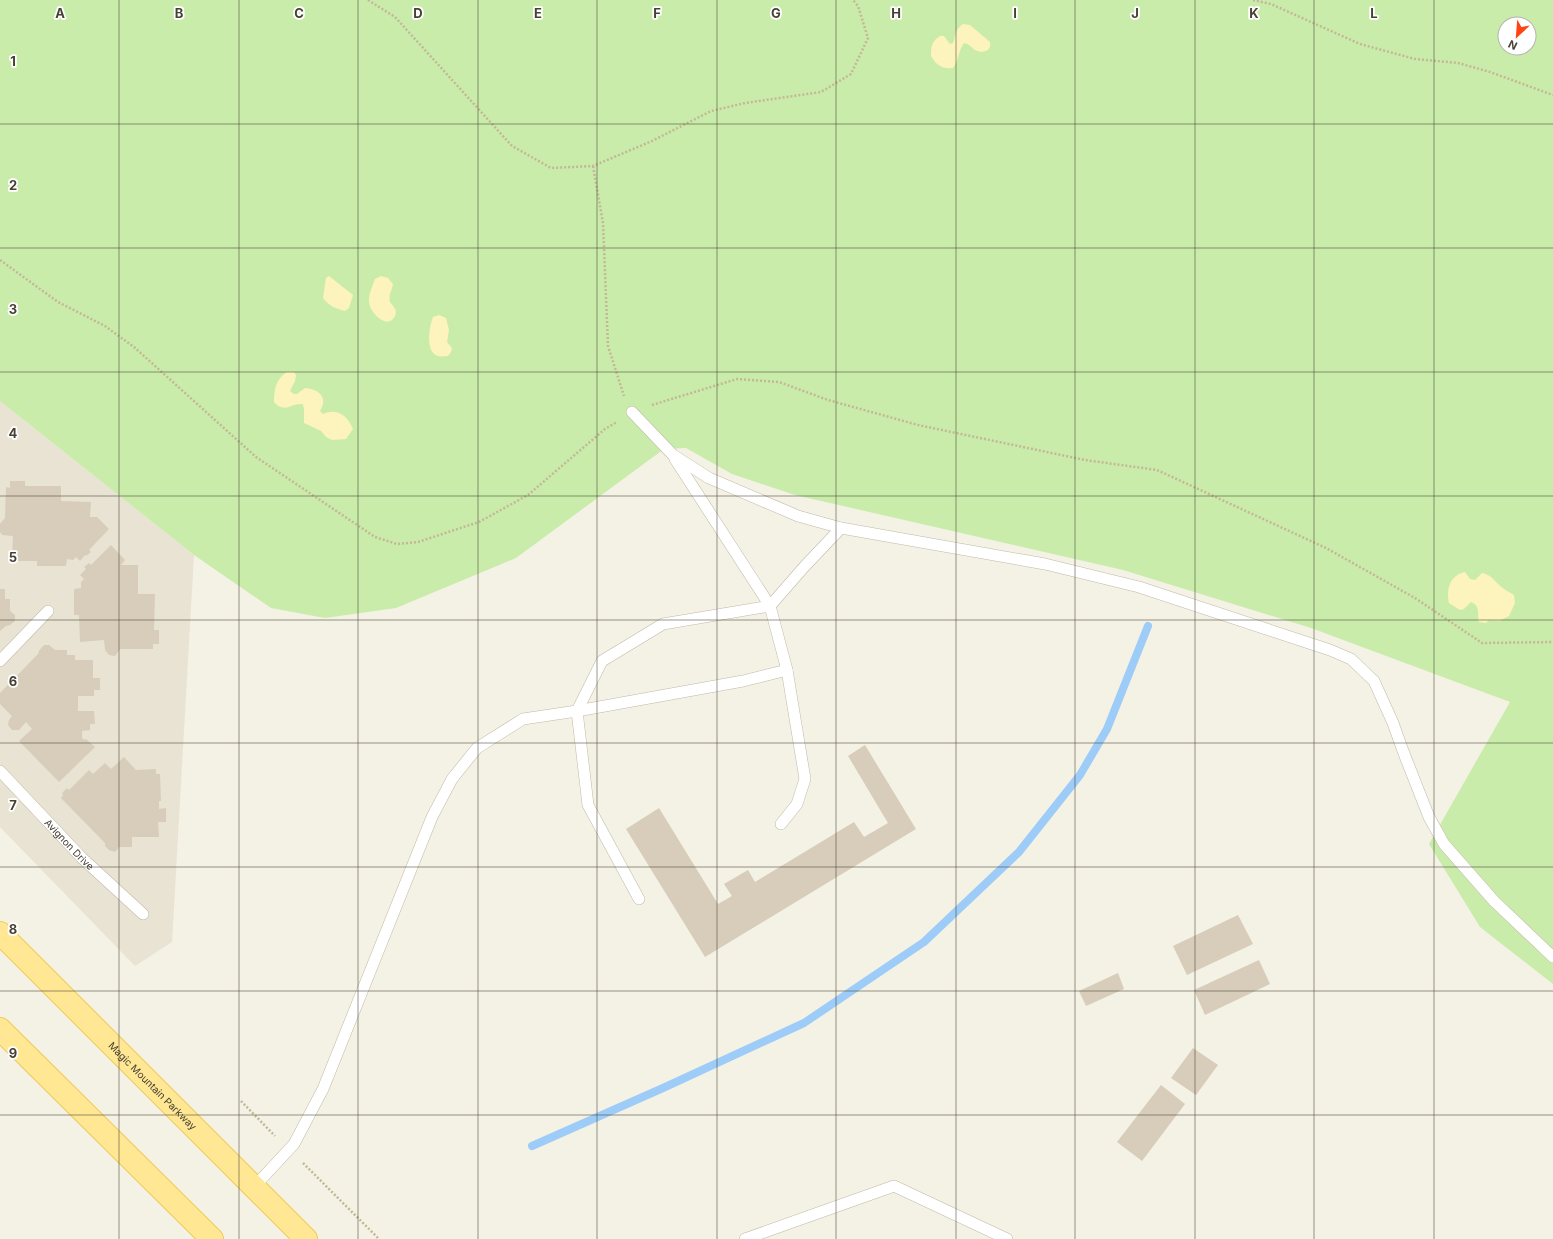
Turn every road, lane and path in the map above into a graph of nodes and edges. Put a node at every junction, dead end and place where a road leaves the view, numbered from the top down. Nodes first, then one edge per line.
1 (368, 0) edge
2 (853, 0) edge
3 (1253, 0) edge
4 (1553, 95) edge
5 (593, 166) junction
6 (0, 260) edge
7 (632, 412) junction
8 (673, 455) junction
9 (841, 528) junction
10 (770, 606) junction
11 (48, 611) dead end
12 (1553, 642) edge
13 (0, 661) edge
14 (787, 670) junction
15 (577, 711) junction
16 (0, 771) edge
17 (781, 824) dead end
18 (639, 899) dead end
19 (143, 914) dead end
20 (0, 933) edge
21 (1553, 957) edge
22 (0, 1028) edge
23 (241, 1101) dead end
24 (289, 1150) junction
25 (254, 1187) junction
26 (212, 1239) edge
27 (306, 1239) edge
28 (379, 1239) edge
29 (745, 1239) edge
30 (1007, 1239) edge

1 - 5 path
2 - 5 path
3 - 4 path
5 - 7 path
6 - 7 path
7 - 8 lane
7 - 12 path
8 - 9 lane
8 - 10 lane
9 - 10 lane
9 - 21 lane
10 - 14 lane
10 - 15 lane
11 - 13 lane
14 - 15 lane
14 - 17 lane
15 - 18 lane
15 - 24 lane
16 - 19 lane, Avignon Drive
20 - 25 main road, Magic Mountain Parkway
22 - 26 main road
23 - 24 path
24 - 25 lane
24 - 28 path
25 - 27 main road, Magic Mountain Parkway
29 - 30 lane

